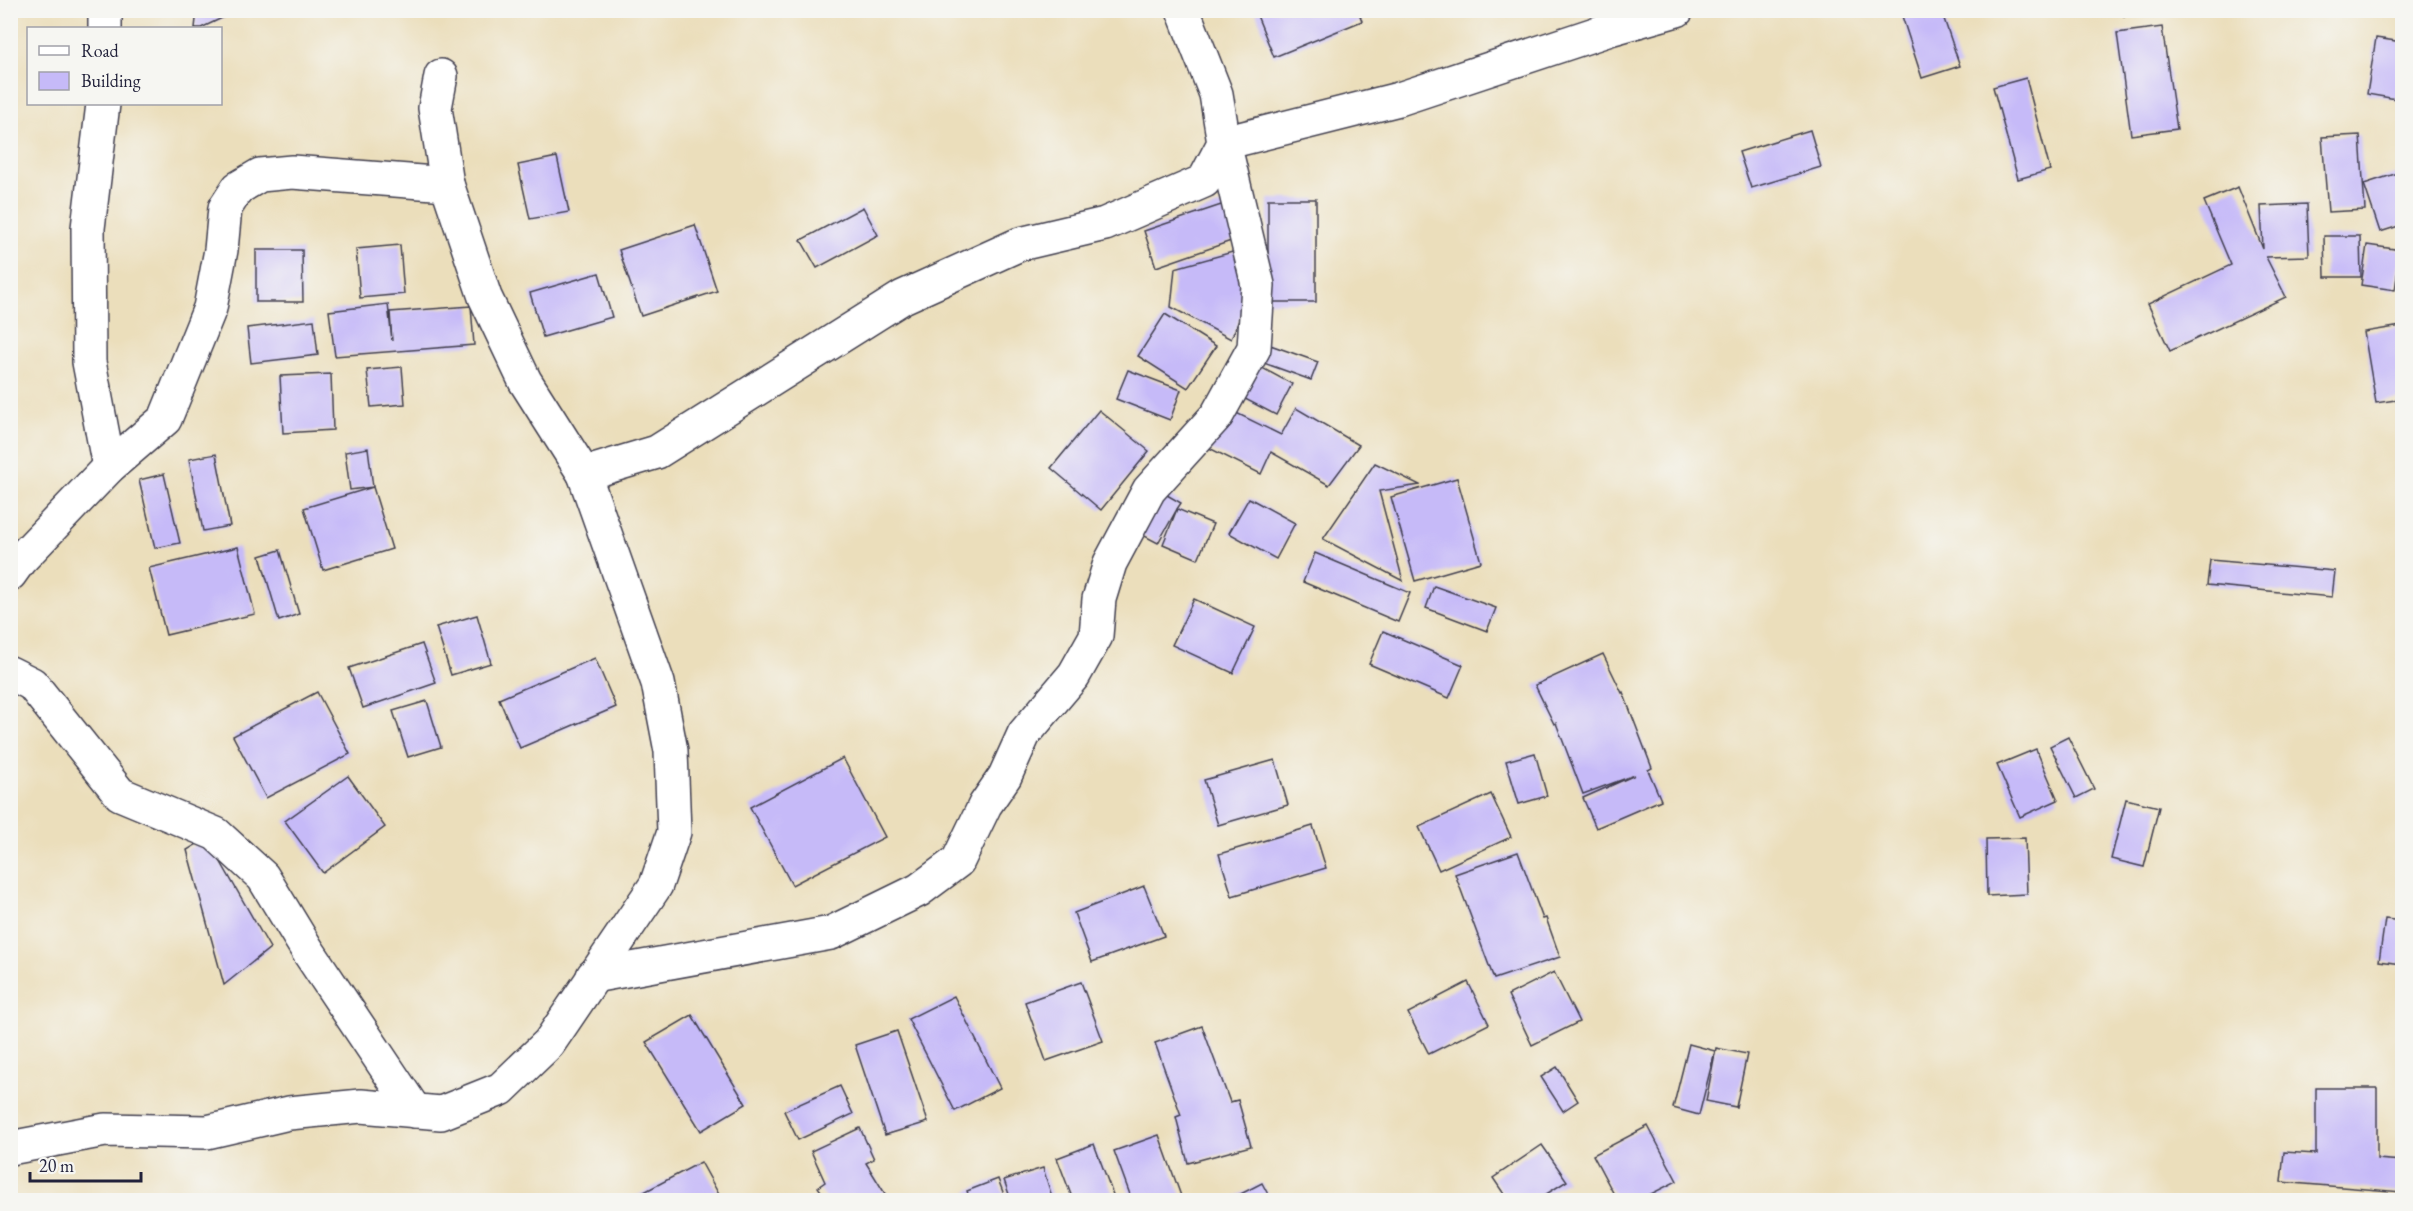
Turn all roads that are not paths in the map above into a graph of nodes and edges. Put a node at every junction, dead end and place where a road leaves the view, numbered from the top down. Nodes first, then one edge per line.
1 (105, 10) edge
2 (1183, 10) edge
3 (1677, 10) edge
4 (105, 27) edge
5 (441, 76) dead end
6 (103, 105) edge
7 (1224, 143) junction
8 (447, 184) junction
9 (109, 467) junction
10 (584, 474) junction
11 (10, 573) edge
12 (10, 673) edge
13 (593, 976) junction
14 (416, 1111) junction
15 (10, 1148) edge

1 - 4 street
2 - 7 street
3 - 7 street
5 - 8 street
6 - 9 street
7 - 10 street
7 - 13 street
8 - 9 street
8 - 10 street
9 - 11 street
10 - 13 street
12 - 14 street
13 - 14 street
14 - 15 street

